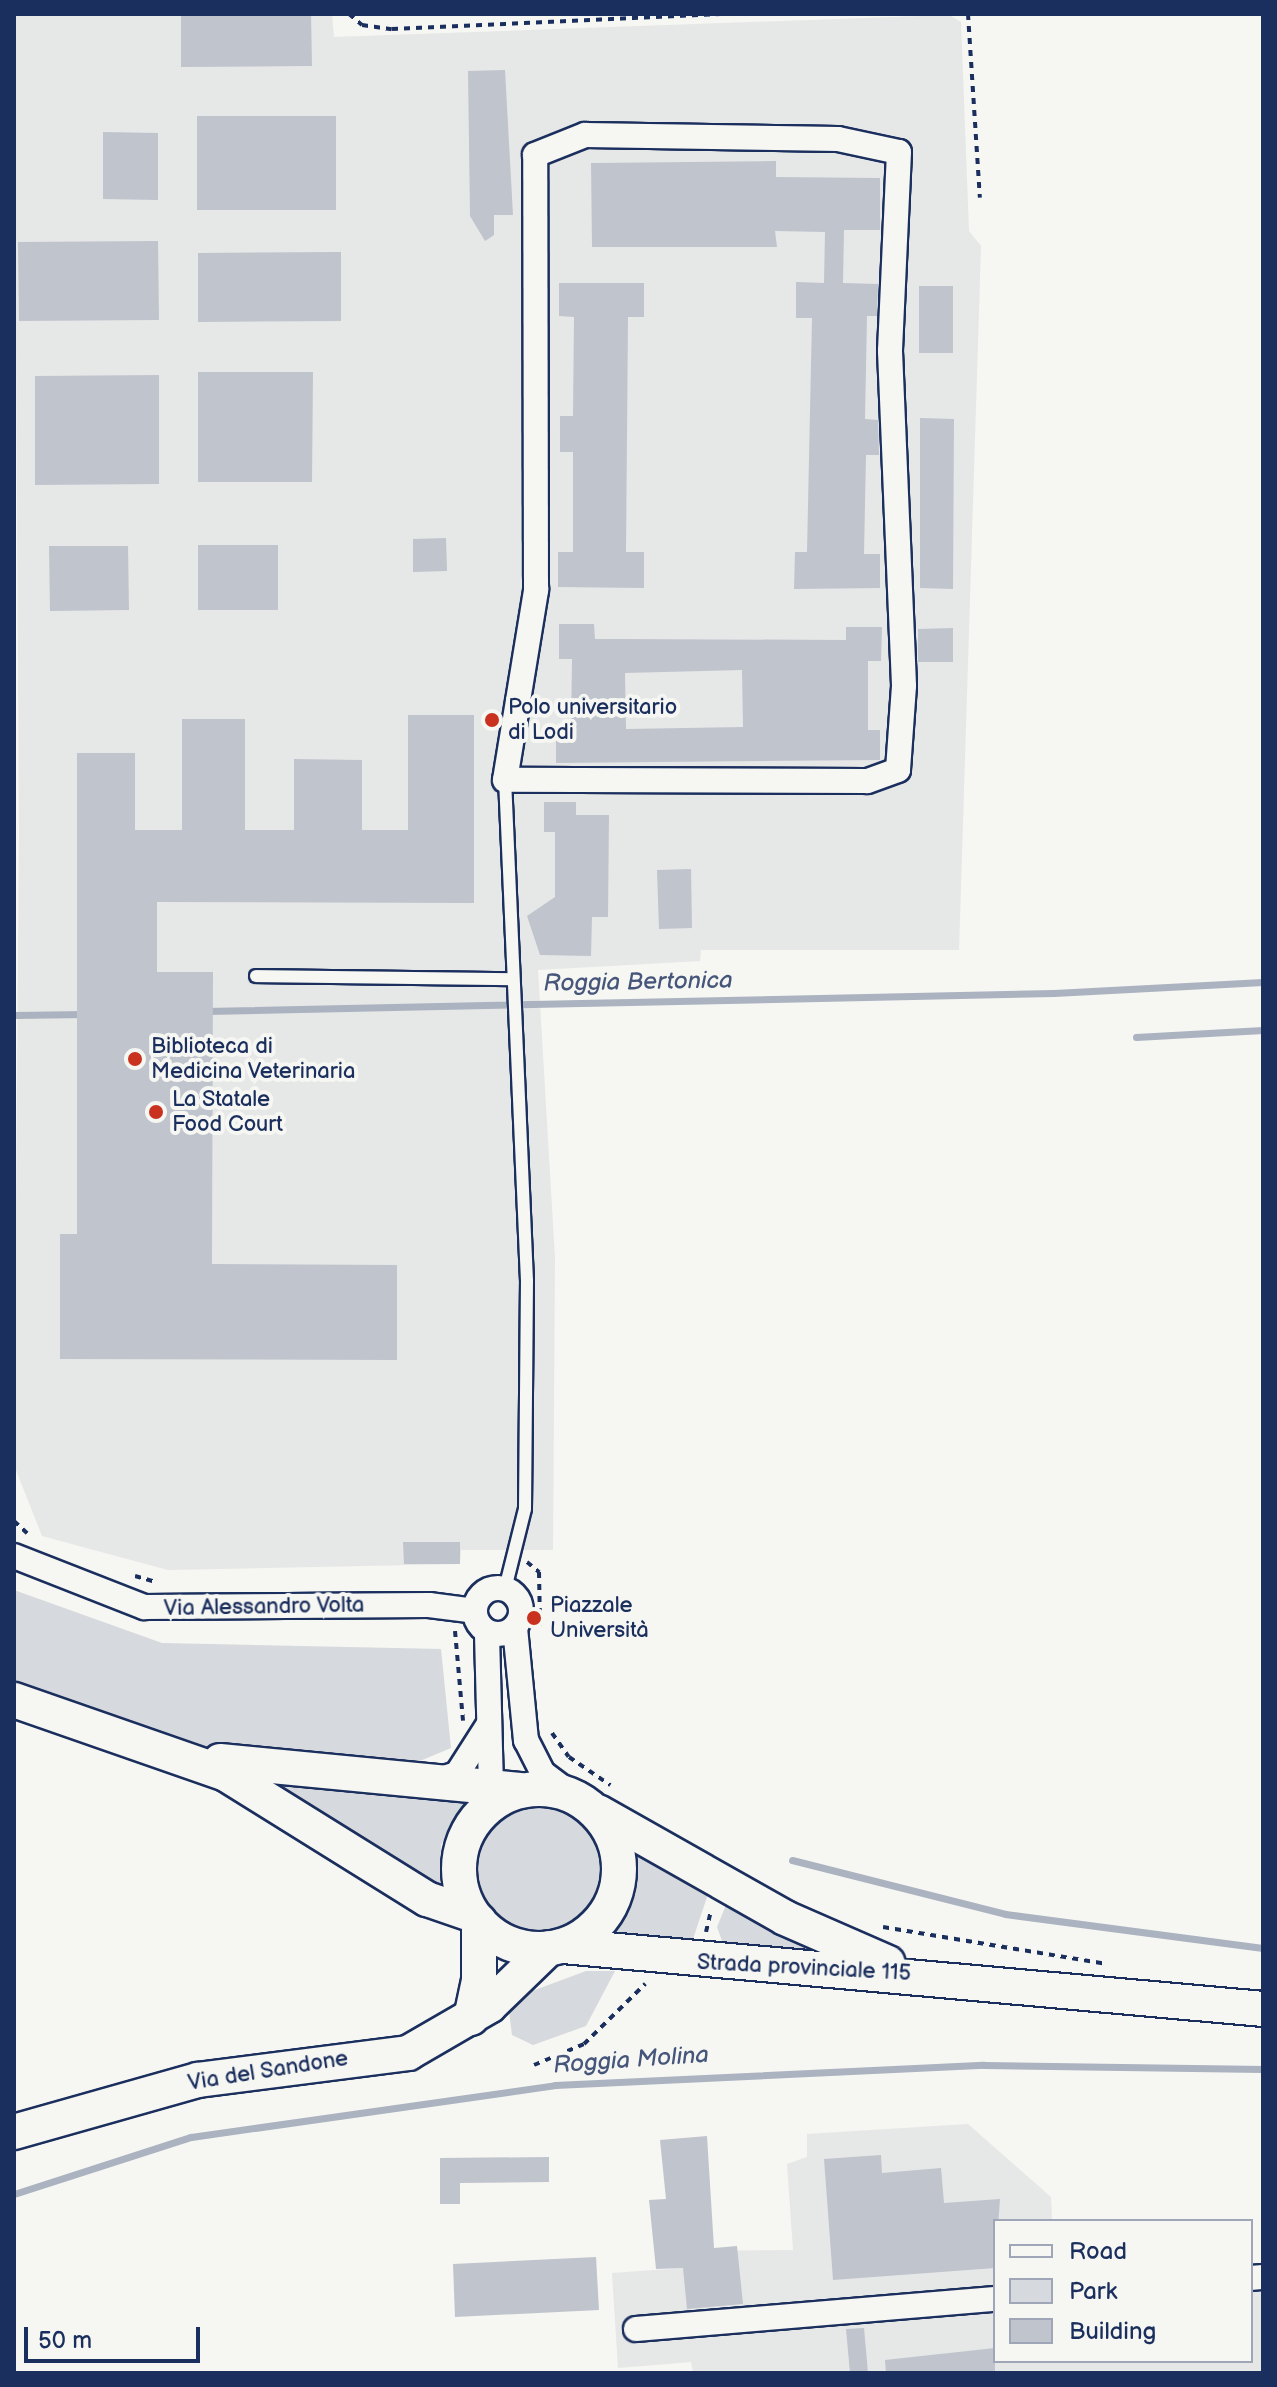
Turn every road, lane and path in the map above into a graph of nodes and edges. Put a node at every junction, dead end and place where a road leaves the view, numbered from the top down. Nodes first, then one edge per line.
1 (349, 14) edge
2 (721, 14) edge
3 (968, 14) edge
4 (980, 198) dead end
5 (505, 780) junction
6 (256, 976) dead end
7 (510, 984) junction
8 (14, 1521) edge
9 (32, 1536) dead end
10 (14, 1556) edge
11 (132, 1575) dead end
12 (163, 1585) dead end
13 (505, 1589) junction
14 (429, 1605) junction
15 (475, 1611) junction
16 (515, 1628) junction
17 (487, 1632) junction
18 (14, 1700) edge
19 (523, 1722) junction
20 (487, 1725) junction
21 (184, 1755) junction
22 (435, 1781) junction
23 (498, 1796) junction
24 (593, 1797) junction
25 (475, 1918) junction
26 (879, 1926) dead end
27 (556, 1947) junction
28 (1123, 1966) dead end
29 (922, 1976) junction
30 (1263, 2009) edge
31 (471, 2018) junction
32 (14, 2132) edge
33 (993, 2299) edge
34 (636, 2329) dead end

1 - 2 path
3 - 4 path
5 - 5 street
5 - 7 lane
6 - 7 lane
7 - 13 lane
8 - 9 path
10 - 14 street, Via Alessandro Volta
11 - 12 path
13 - 15 street
13 - 16 street
14 - 15 street, Via Alessandro Volta
14 - 20 path
15 - 17 street
16 - 17 street
16 - 19 street
17 - 20 street
18 - 21 main road
19 - 24 street
19 - 24 path
20 - 22 street
20 - 23 street
21 - 22 main road
21 - 25 main road
22 - 23 main road
23 - 24 main road
23 - 25 main road
24 - 27 main road
24 - 29 main road, Strada provinciale 115
25 - 27 main road
25 - 31 main road
26 - 28 path
27 - 29 main road, Strada provinciale 115
27 - 31 main road, Via del Sandone
29 - 30 main road
31 - 32 main road, Via del Sandone
33 - 34 street

